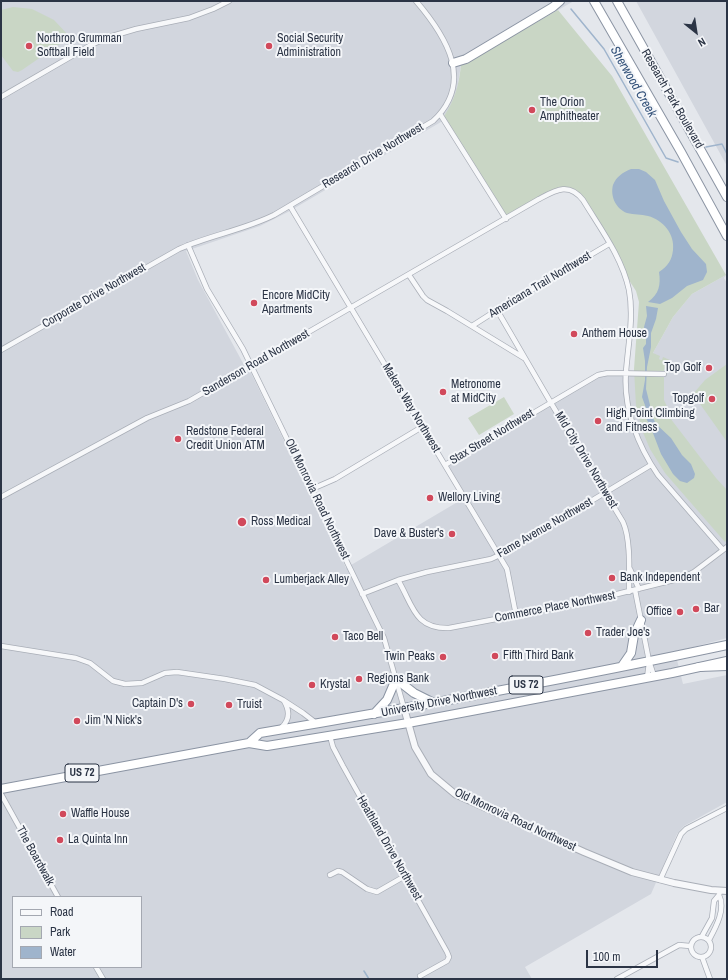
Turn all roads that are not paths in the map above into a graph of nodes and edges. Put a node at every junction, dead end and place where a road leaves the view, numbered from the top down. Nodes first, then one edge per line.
1 (229, 1) edge
2 (416, 1) edge
3 (560, 1) edge
4 (594, 1) edge
5 (616, 1) edge
6 (453, 63) junction
7 (1, 97) edge
8 (440, 114) junction
9 (727, 197) edge
10 (290, 206) junction
11 (506, 219) junction
12 (727, 236) edge
13 (609, 244) junction
14 (188, 245) junction
15 (410, 275) junction
16 (351, 309) junction
17 (497, 310) junction
18 (472, 326) junction
19 (1, 350) edge
20 (525, 358) junction
21 (250, 366) junction
22 (626, 373) junction
23 (664, 374) dead end
24 (551, 403) junction
25 (422, 427) junction
26 (445, 465) junction
27 (651, 465) junction
28 (312, 489) junction
29 (605, 492) junction
30 (1, 497) edge
31 (725, 548) edge
32 (499, 555) junction
33 (629, 568) junction
34 (398, 580) junction
35 (637, 590) junction
36 (629, 592) junction
37 (362, 594) junction
38 (516, 615) junction
39 (641, 620) junction
40 (727, 645) edge
41 (1, 646) edge
42 (649, 661) junction
43 (727, 661) edge
44 (622, 666) junction
45 (727, 666) edge
46 (699, 667) junction
47 (650, 677) junction
48 (396, 679) junction
49 (283, 700) junction
50 (434, 703) junction
51 (404, 708) junction
52 (373, 714) junction
53 (408, 723) junction
54 (316, 724) junction
55 (279, 730) junction
56 (330, 736) junction
57 (249, 743) junction
58 (1, 788) edge
59 (1, 794) edge
60 (727, 808) edge
61 (330, 875) dead end
62 (405, 876) junction
63 (660, 880) junction
64 (727, 891) edge
65 (719, 893) junction
66 (57, 896) edge
67 (702, 936) junction
68 (709, 940) junction
69 (690, 946) junction
70 (702, 957) junction
71 (97, 968) edge
72 (420, 976) dead end
73 (624, 977) edge
74 (103, 979) edge
75 (617, 979) edge
76 (710, 979) edge

1 - 7 street
2 - 6 street, Research Drive Northwest
3 - 6 highway
4 - 12 highway, Research Park Boulevard
5 - 9 highway, Research Park Boulevard
6 - 8 street, Research Drive Northwest
8 - 10 street, Research Drive Northwest
8 - 11 street
10 - 14 street, Research Drive Northwest
10 - 16 street, Makers Way Northwest
11 - 13 street, Sanderson Road Northwest
11 - 15 street, Sanderson Road Northwest
13 - 17 street, Americana Trail Northwest
13 - 22 street, Sanderson Road Northwest
14 - 19 street, Corporate Drive Northwest
14 - 21 street, Old Monrovia Road Northwest
15 - 16 street, Sanderson Road Northwest
15 - 18 street, Mid City Drive Northwest
16 - 21 street, Sanderson Road Northwest
16 - 25 street, Makers Way Northwest
17 - 18 street, Americana Trail Northwest
17 - 20 street, Mid City Drive Northwest
18 - 20 street, Mid City Drive Northwest
20 - 24 street, Mid City Drive Northwest
21 - 28 street, Old Monrovia Road Northwest
21 - 30 street, Sanderson Road Northwest
22 - 23 street, Stax Street Northwest
22 - 24 street, Stax Street Northwest
22 - 27 street, Sanderson Road Northwest
24 - 26 street, Stax Street Northwest
24 - 29 street, Mid City Drive Northwest
25 - 26 street, Makers Way Northwest
25 - 28 street
26 - 32 street, Makers Way Northwest
27 - 29 street, Fame Avenue Northwest
27 - 31 street, Sanderson Road Northwest
28 - 37 street, Old Monrovia Road Northwest
29 - 32 street, Fame Avenue Northwest
29 - 33 street, Mid City Drive Northwest
31 - 35 street, Commerce Place Northwest
32 - 34 street, Fame Avenue Northwest
32 - 38 street, Makers Way Northwest
33 - 35 street, Mid City Drive Northwest
33 - 36 street, Mid City Drive Northwest
34 - 37 street, Fame Avenue Northwest
34 - 38 street, Commerce Place Northwest
35 - 36 street, Commerce Place Northwest
35 - 39 street, Mid City Drive Northwest
36 - 38 street, Commerce Place Northwest
37 - 48 street, Old Monrovia Road Northwest
39 - 42 street, Mid City Drive Northwest
39 - 44 highway
40 - 42 highway, University Drive Northwest / US 72
41 - 49 street
42 - 44 highway, University Drive Northwest / US 72
42 - 47 street
42 - 47 street
43 - 46 highway, University Drive Northwest / US 72
44 - 50 highway, University Drive Northwest / US 72
45 - 46 highway
46 - 47 highway, University Drive Northwest / US 72
47 - 53 highway, University Drive Northwest / US 72
48 - 50 highway
48 - 51 street, Old Monrovia Road Northwest
48 - 52 highway
49 - 54 street
49 - 55 street
50 - 51 highway, University Drive Northwest / US 72
51 - 52 highway, University Drive Northwest / US 72
51 - 53 street, Old Monrovia Road Northwest
52 - 54 highway, University Drive Northwest / US 72
53 - 56 highway, University Drive Northwest / US 72
53 - 63 street, Old Monrovia Road Northwest
54 - 55 highway, University Drive Northwest / US 72
55 - 57 highway, University Drive Northwest / US 72
56 - 57 highway, University Drive Northwest / US 72
56 - 62 street, Heathland Drive Northwest
57 - 58 highway, University Drive Northwest / US 72
59 - 66 street, The Boardwalk
60 - 63 street
61 - 62 street
62 - 72 street, Heathland Drive Northwest
63 - 65 street, Old Monrovia Road Northwest
64 - 65 street, Old Monrovia Road Northwest
65 - 67 street
65 - 68 street
67 - 68 street
67 - 69 street
68 - 70 street
69 - 70 street
69 - 73 street
70 - 76 street
71 - 74 street
73 - 75 street

